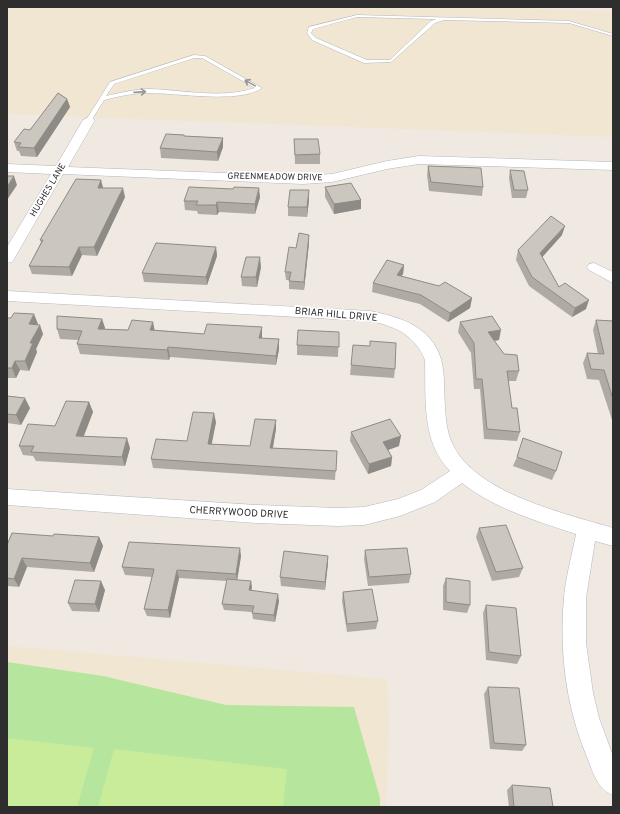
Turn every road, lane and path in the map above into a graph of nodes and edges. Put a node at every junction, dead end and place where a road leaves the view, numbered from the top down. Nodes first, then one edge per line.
1 (445, 18) junction
2 (613, 35) edge
3 (102, 99) junction
4 (89, 120) joint
5 (613, 166) edge
6 (7, 168) edge
7 (60, 170) junction
8 (7, 259) edge
9 (594, 267) dead end
10 (613, 278) edge
11 (7, 296) edge
12 (462, 473) junction
13 (7, 497) edge
14 (587, 529) junction
15 (613, 537) edge
16 (613, 782) edge

1 - 1 lane
1 - 2 lane
3 -> 3 lane
3 - 4 lane
4 - 7 street, HUGHES LANE
5 - 7 street, GREENMEADOW DRIVE
6 - 7 street, GREENMEADOW DRIVE
7 - 8 street, HUGHES LANE
9 - 10 street
11 - 12 street, BRIAR HILL DRIVE
12 - 13 street, CHERRYWOOD DRIVE
12 - 14 street, BRIAR HILL DRIVE
14 - 15 street, BRIAR HILL DRIVE
14 - 16 street

